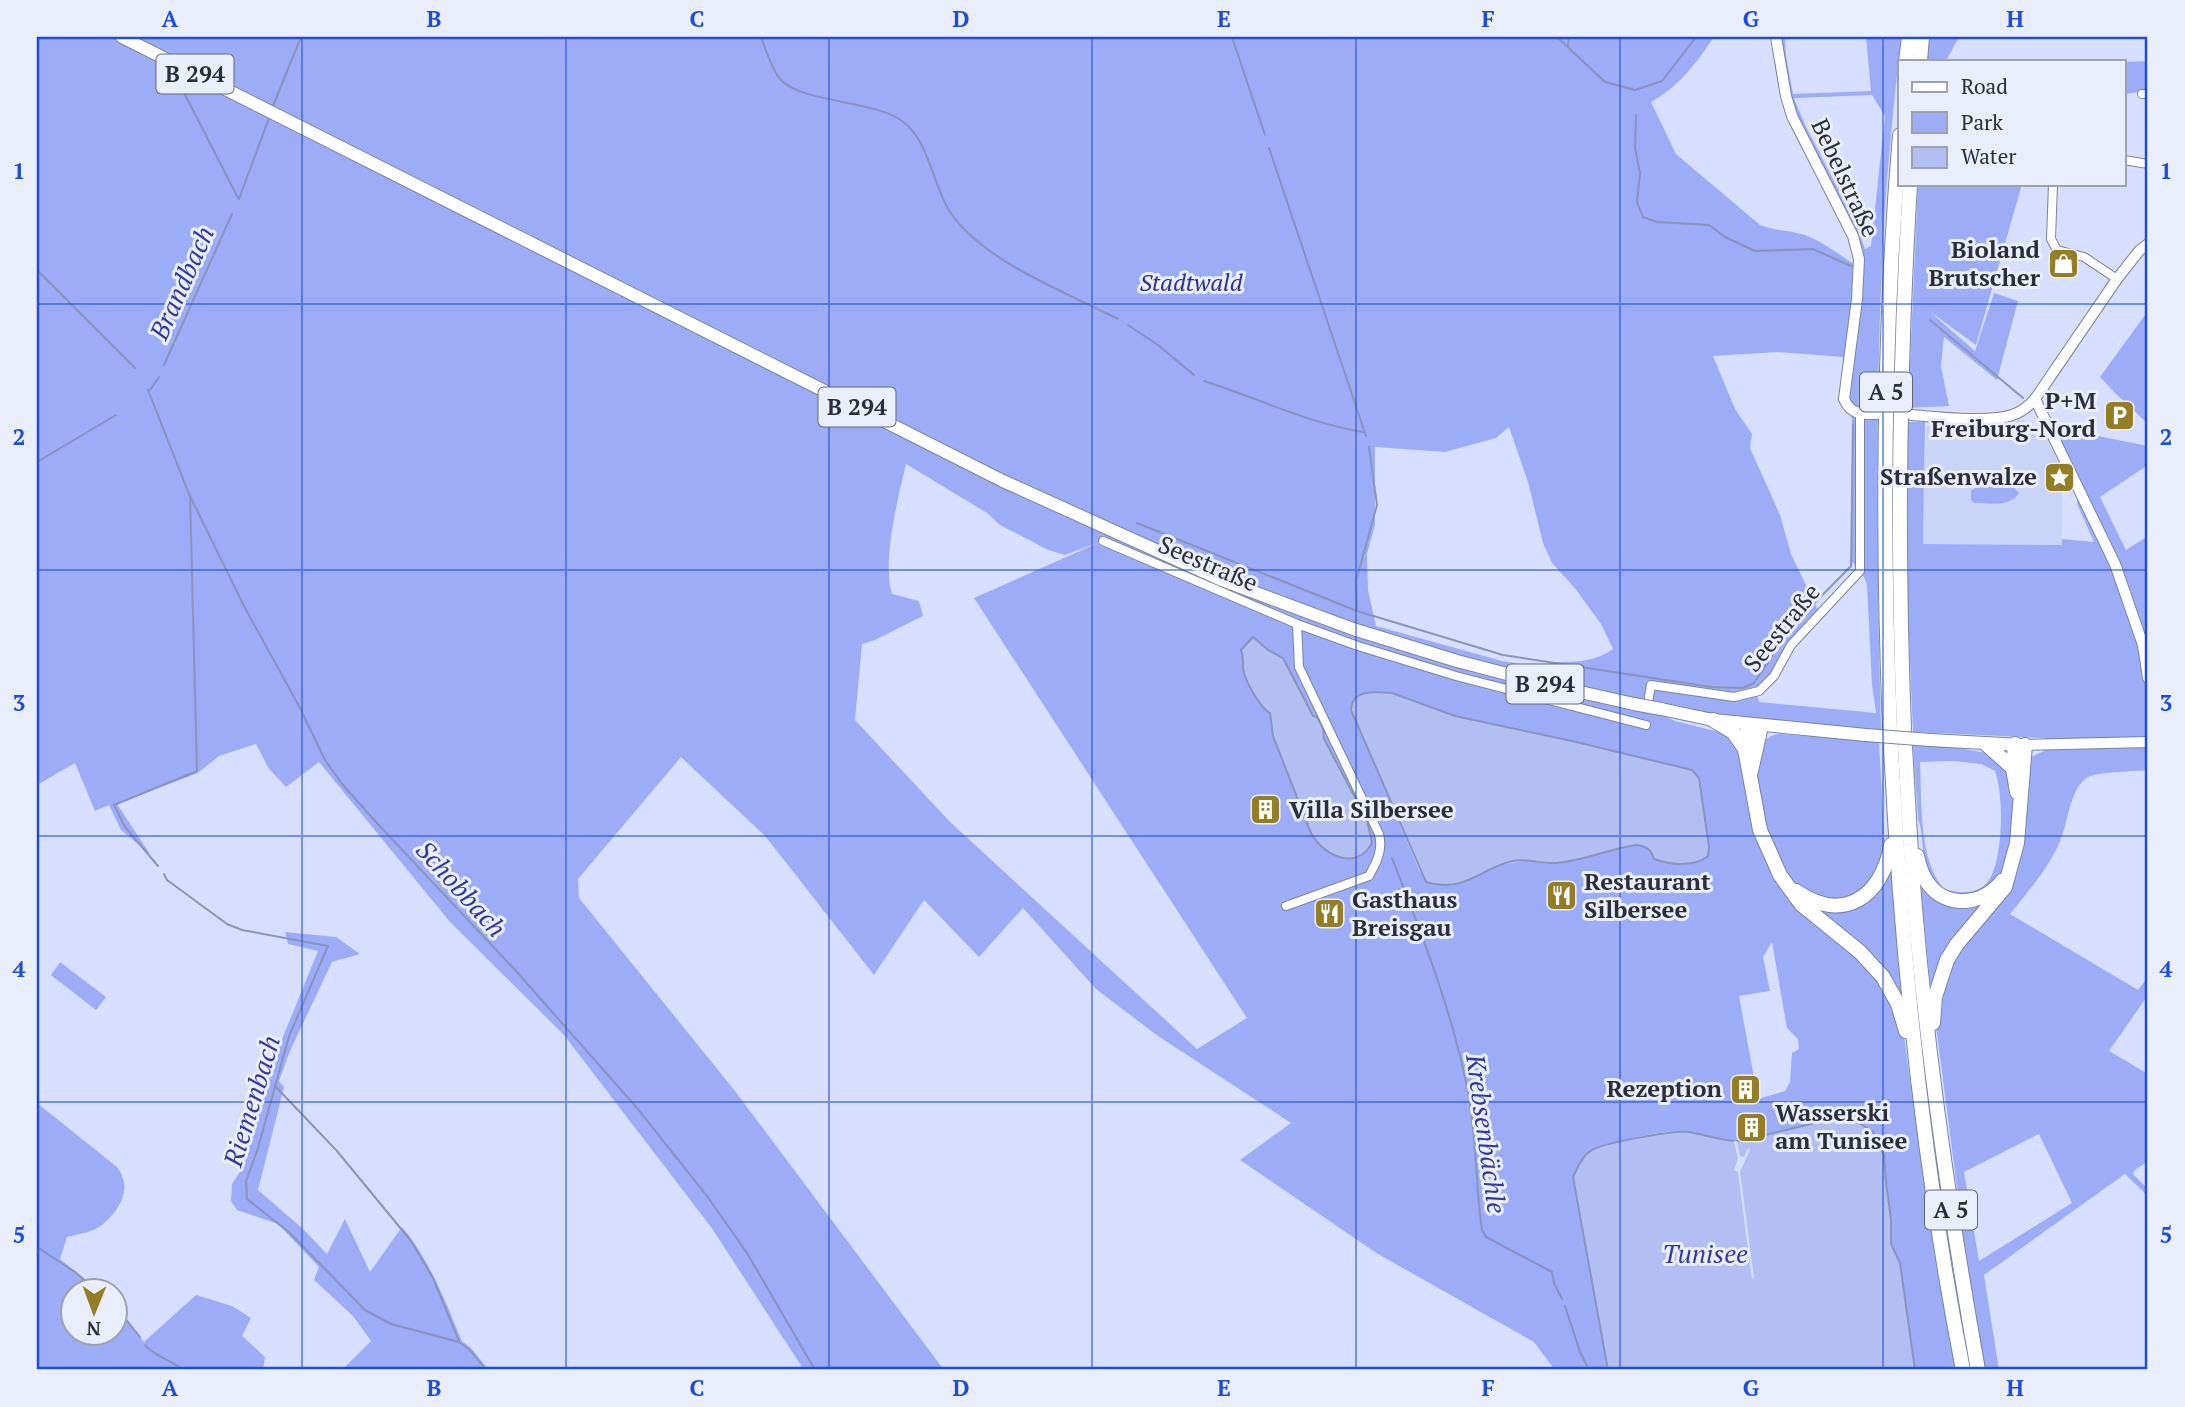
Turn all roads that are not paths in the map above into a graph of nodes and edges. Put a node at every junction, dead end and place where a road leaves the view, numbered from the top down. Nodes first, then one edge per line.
1 (122, 37) edge
2 (1776, 37) edge
3 (1909, 37) edge
4 (1922, 37) edge
5 (1906, 60) edge
6 (1920, 60) edge
7 (2126, 160) edge
8 (2148, 164) edge
9 (1898, 166) edge
10 (1910, 186) edge
11 (2053, 186) edge
12 (2148, 244) edge
13 (2117, 279) junction
14 (2031, 403) junction
15 (1860, 414) junction
16 (1877, 414) dead end
17 (1912, 415) dead end
18 (1103, 541) dead end
19 (1297, 624) junction
20 (2148, 678) edge
21 (1649, 697) dead end
22 (1713, 720) junction
23 (1646, 725) dead end
24 (1755, 725) junction
25 (2148, 742) edge
26 (1986, 744) junction
27 (2020, 745) junction
28 (1745, 749) junction
29 (2013, 768) junction
30 (1751, 772) junction
31 (2019, 800) junction
32 (1895, 822) junction
33 (1910, 829) junction
34 (2010, 872) junction
35 (1786, 884) junction
36 (1286, 906) dead end
37 (1929, 1048) junction
38 (1917, 1069) junction
39 (1963, 1370) edge
40 (1978, 1370) edge

1 - 22 main road, B 294, bridge
2 - 15 street, Bebelstraße
3 - 5 highway
4 - 6 highway
7 - 8 street
9 - 10 highway, A 5
11 - 13 street
12 - 13 street
13 - 14 street
14 - 17 street
14 - 20 street
15 - 16 street
15 - 21 street, Seestraße
18 - 19 street, Seestraße
19 - 23 street, Seestraße
19 - 36 street
22 - 24 main road, B 294
22 - 28 highway
24 - 26 main road, B 294, bridge
24 - 28 highway
24 - 30 highway
25 - 27 street
26 - 27 main road, B 294
26 - 29 highway
27 - 29 highway
27 - 31 highway
28 - 30 highway
29 - 31 highway
30 - 35 highway
31 - 34 highway
32 - 33 highway, A 5
32 - 35 highway
32 - 38 highway, A 5
33 - 34 highway, A 5
33 - 37 highway, A 5
34 - 37 highway
35 - 38 highway, A 5
37 - 40 highway, A 5
38 - 39 highway, A 5

